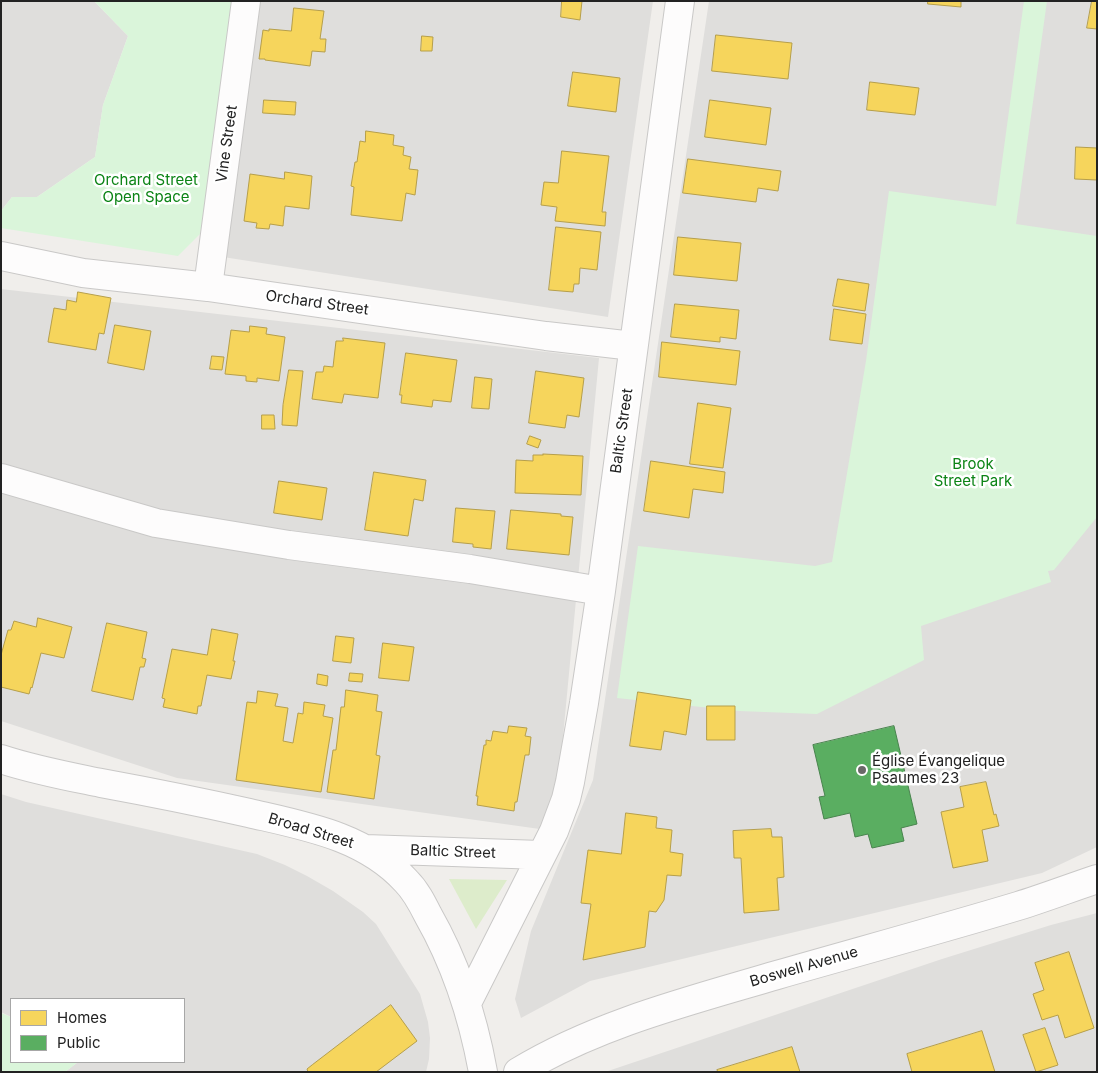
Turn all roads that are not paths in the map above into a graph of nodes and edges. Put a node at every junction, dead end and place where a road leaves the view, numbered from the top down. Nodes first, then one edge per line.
1 (246, 1) edge
2 (680, 1) edge
3 (1, 256) edge
4 (208, 287) junction
5 (633, 346) junction
6 (1, 478) edge
7 (601, 590) junction
8 (1, 759) edge
9 (365, 849) junction
10 (541, 855) junction
11 (1097, 880) edge
12 (467, 1003) junction
13 (483, 1072) edge
14 (518, 1072) edge

1 - 4 street, Vine Street
2 - 5 street, Baltic Street
3 - 4 street, Orchard Street
4 - 5 street, Orchard Street
5 - 7 street, Baltic Street
6 - 7 street
7 - 10 street, Baltic Street
8 - 9 street, Broad Street
9 - 10 street, Baltic Street
9 - 12 street, Broad Street
10 - 12 street, Baltic Street
11 - 14 street, Boswell Avenue
12 - 13 street, Broad Street

